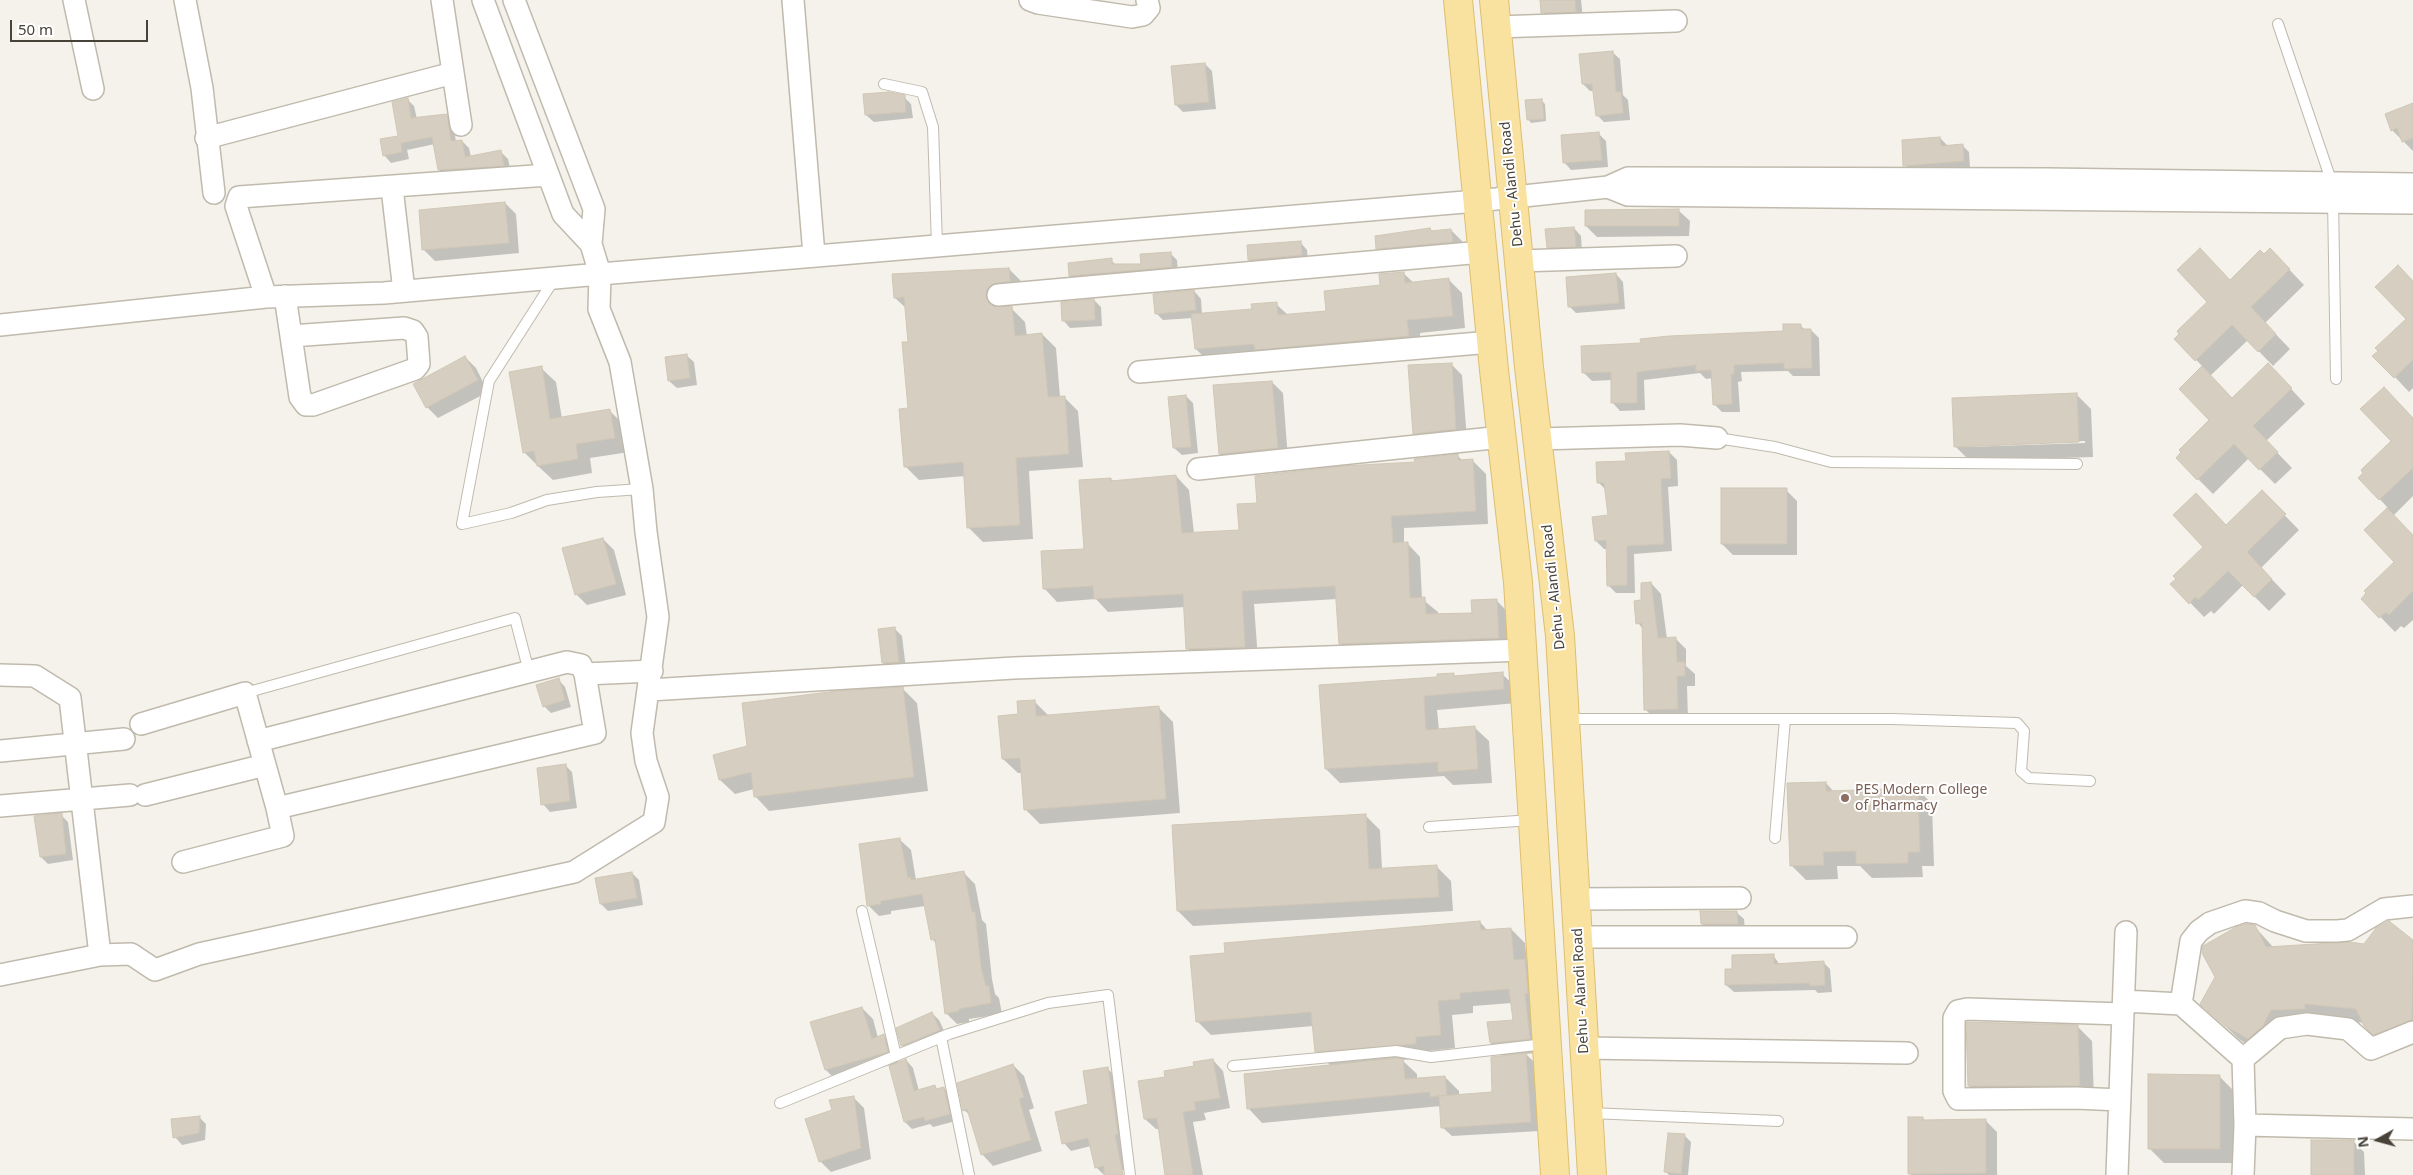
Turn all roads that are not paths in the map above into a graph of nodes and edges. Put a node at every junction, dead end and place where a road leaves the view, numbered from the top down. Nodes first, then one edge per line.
1 (74, 0) edge
2 (185, 0) edge
3 (442, 0) edge
4 (485, 0) edge
5 (514, 0) edge
6 (793, 0) edge
7 (1030, 0) edge
8 (1147, 0) edge
9 (1458, 0) edge
10 (1494, 0) edge
11 (1676, 20) dead end
12 (2278, 24) dead end
13 (1496, 27) junction
14 (453, 73) junction
15 (884, 84) dead end
16 (94, 89) dead end
17 (461, 125) dead end
18 (206, 138) junction
19 (548, 175) junction
20 (2413, 184) edge
21 (392, 188) junction
22 (2332, 192) junction
23 (214, 193) dead end
24 (1513, 197) junction
25 (1478, 201) junction
26 (2413, 203) edge
27 (592, 244) junction
28 (937, 245) junction
29 (1482, 252) junction
30 (814, 255) junction
31 (1676, 256) dead end
32 (1519, 261) junction
33 (600, 274) junction
34 (556, 277) junction
35 (404, 291) junction
36 (998, 295) dead end
37 (276, 296) junction
38 (0, 325) edge
39 (291, 336) junction
40 (1491, 342) junction
41 (1139, 372) dead end
42 (2336, 379) dead end
43 (1502, 437) junction
44 (1717, 438) joint
45 (1538, 439) junction
46 (2077, 464) dead end
47 (1198, 469) dead end
48 (642, 489) junction
49 (1524, 650) junction
50 (529, 672) junction
51 (585, 674) junction
52 (0, 675) edge
53 (650, 680) junction
54 (246, 692) junction
55 (1565, 719) junction
56 (1785, 719) junction
57 (141, 724) dead end
58 (124, 739) dead end
59 (258, 741) junction
60 (75, 744) junction
61 (0, 750) edge
62 (265, 765) junction
63 (2090, 781) dead end
64 (82, 799) junction
65 (0, 806) edge
66 (277, 808) junction
67 (1532, 820) junction
68 (1429, 827) dead end
69 (1775, 838) dead end
70 (183, 862) dead end
71 (1740, 898) dead end
72 (1576, 899) junction
73 (2413, 906) edge
74 (862, 911) dead end
75 (2126, 932) dead end
76 (1578, 937) junction
77 (1846, 937) dead end
78 (100, 955) junction
79 (0, 975) edge
80 (2181, 1004) junction
81 (2124, 1008) junction
82 (2413, 1032) edge
83 (941, 1037) junction
84 (1547, 1044) junction
85 (1584, 1048) junction
86 (1906, 1053) dead end
87 (896, 1056) junction
88 (2243, 1059) junction
89 (1233, 1066) dead end
90 (2120, 1100) junction
91 (780, 1103) dead end
92 (1588, 1113) junction
93 (1778, 1121) dead end
94 (2245, 1124) junction
95 (2413, 1129) edge
96 (969, 1175) edge
97 (1130, 1175) edge
98 (1555, 1175) edge
99 (1592, 1175) edge
100 (2117, 1175) edge
101 (2243, 1175) edge

1 - 16 street
2 - 18 street
3 - 14 street
4 - 19 street
5 - 27 street
6 - 30 street
7 - 8 street
9 - 25 main road
10 - 13 main road, Dehu - Alandi Road
11 - 13 street
12 - 22 lane
13 - 24 main road, Dehu - Alandi Road
14 - 17 street
14 - 18 street
15 - 28 lane
18 - 23 street
19 - 21 street
19 - 27 street
20 - 22 street
21 - 35 street
21 - 37 street
22 - 24 street
22 - 26 street
22 - 42 lane
24 - 25 street
24 - 32 main road, Dehu - Alandi Road
25 - 28 street
25 - 29 main road
27 - 33 street
28 - 30 street
29 - 36 street
29 - 40 main road
30 - 33 street
31 - 32 street
32 - 45 main road, Dehu - Alandi Road
33 - 34 street
33 - 48 street
34 - 35 street
34 - 48 lane
35 - 37 street
37 - 38 street
37 - 39 street
39 - 39 street
40 - 41 street
40 - 43 main road
43 - 47 street
43 - 49 main road
44 - 45 street
44 - 46 lane
45 - 55 main road, Dehu - Alandi Road
48 - 53 street
49 - 53 street
49 - 67 main road
50 - 51 street
50 - 54 lane
50 - 59 street
51 - 53 street
51 - 66 street
52 - 60 street
53 - 78 street
54 - 57 street
54 - 59 street
55 - 56 lane
55 - 72 main road, Dehu - Alandi Road
56 - 63 lane
56 - 69 lane
58 - 60 street
59 - 62 street
60 - 61 street
60 - 64 street
62 - 64 street
62 - 66 street
64 - 65 street
64 - 78 street
66 - 70 street
67 - 68 lane
67 - 84 main road
71 - 72 street
72 - 76 main road, Dehu - Alandi Road
73 - 80 street
74 - 87 lane
75 - 81 street
76 - 77 street
76 - 85 main road, Dehu - Alandi Road
78 - 79 street
80 - 81 street
80 - 88 street
81 - 90 street
81 - 90 street
82 - 88 street
83 - 87 lane
83 - 96 lane
83 - 97 lane
84 - 89 lane
84 - 98 main road
85 - 86 street
85 - 92 main road, Dehu - Alandi Road
87 - 91 lane
88 - 94 street
90 - 100 street
92 - 93 lane
92 - 99 main road, Dehu - Alandi Road
94 - 95 street
94 - 101 street

